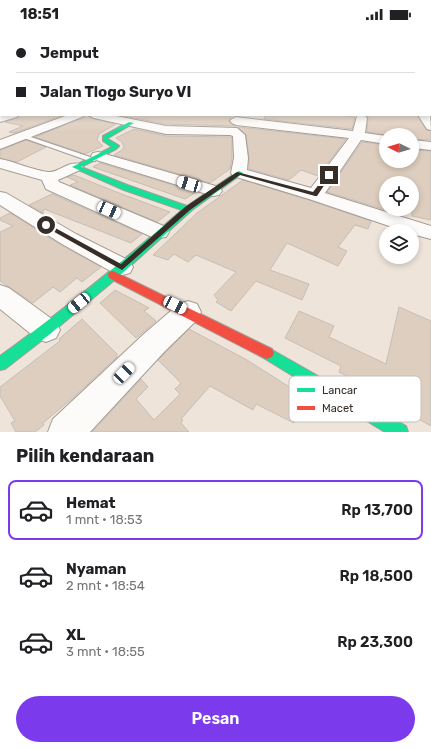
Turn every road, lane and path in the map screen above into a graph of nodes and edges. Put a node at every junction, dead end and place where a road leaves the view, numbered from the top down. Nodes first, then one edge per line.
1 (10, 116) edge
2 (75, 116) edge
3 (99, 116) edge
4 (156, 116) edge
5 (425, 116) edge
6 (361, 118) dead end
7 (0, 119) edge
8 (236, 122) edge
9 (136, 124) junction
10 (431, 126) edge
11 (358, 135) junction
12 (23, 136) junction
13 (379, 139) edge
14 (0, 145) edge
15 (419, 145) edge
16 (431, 146) edge
17 (95, 158) junction
18 (0, 163) edge
19 (75, 167) junction
20 (239, 173) junction
21 (50, 178) junction
22 (213, 191) junction
23 (315, 195) junction
24 (0, 197) edge
25 (188, 209) junction
26 (160, 232) junction
27 (431, 233) edge
28 (117, 271) junction
29 (0, 295) edge
30 (188, 312) junction
31 (46, 330) junction
32 (0, 364) edge
33 (305, 376) edge
34 (383, 422) edge
35 (66, 432) edge
36 (400, 432) edge

1 - 7 street
2 - 12 street
3 - 9 street
4 - 9 street
5 - 10 street
6 - 11 street
8 - 9 street
8 - 11 street
8 - 20 street
9 - 17 street
11 - 13 street
11 - 23 street
12 - 14 street
12 - 17 lane
15 - 16 street
17 - 19 street
17 - 22 street
18 - 21 street
19 - 21 street
19 - 25 street
20 - 22 street
20 - 23 street
21 - 26 street
22 - 25 street
23 - 27 street
24 - 28 street
25 - 26 street
26 - 28 street
28 - 30 street
28 - 31 street
29 - 31 street
30 - 33 street
30 - 35 street
31 - 32 street
34 - 36 street

